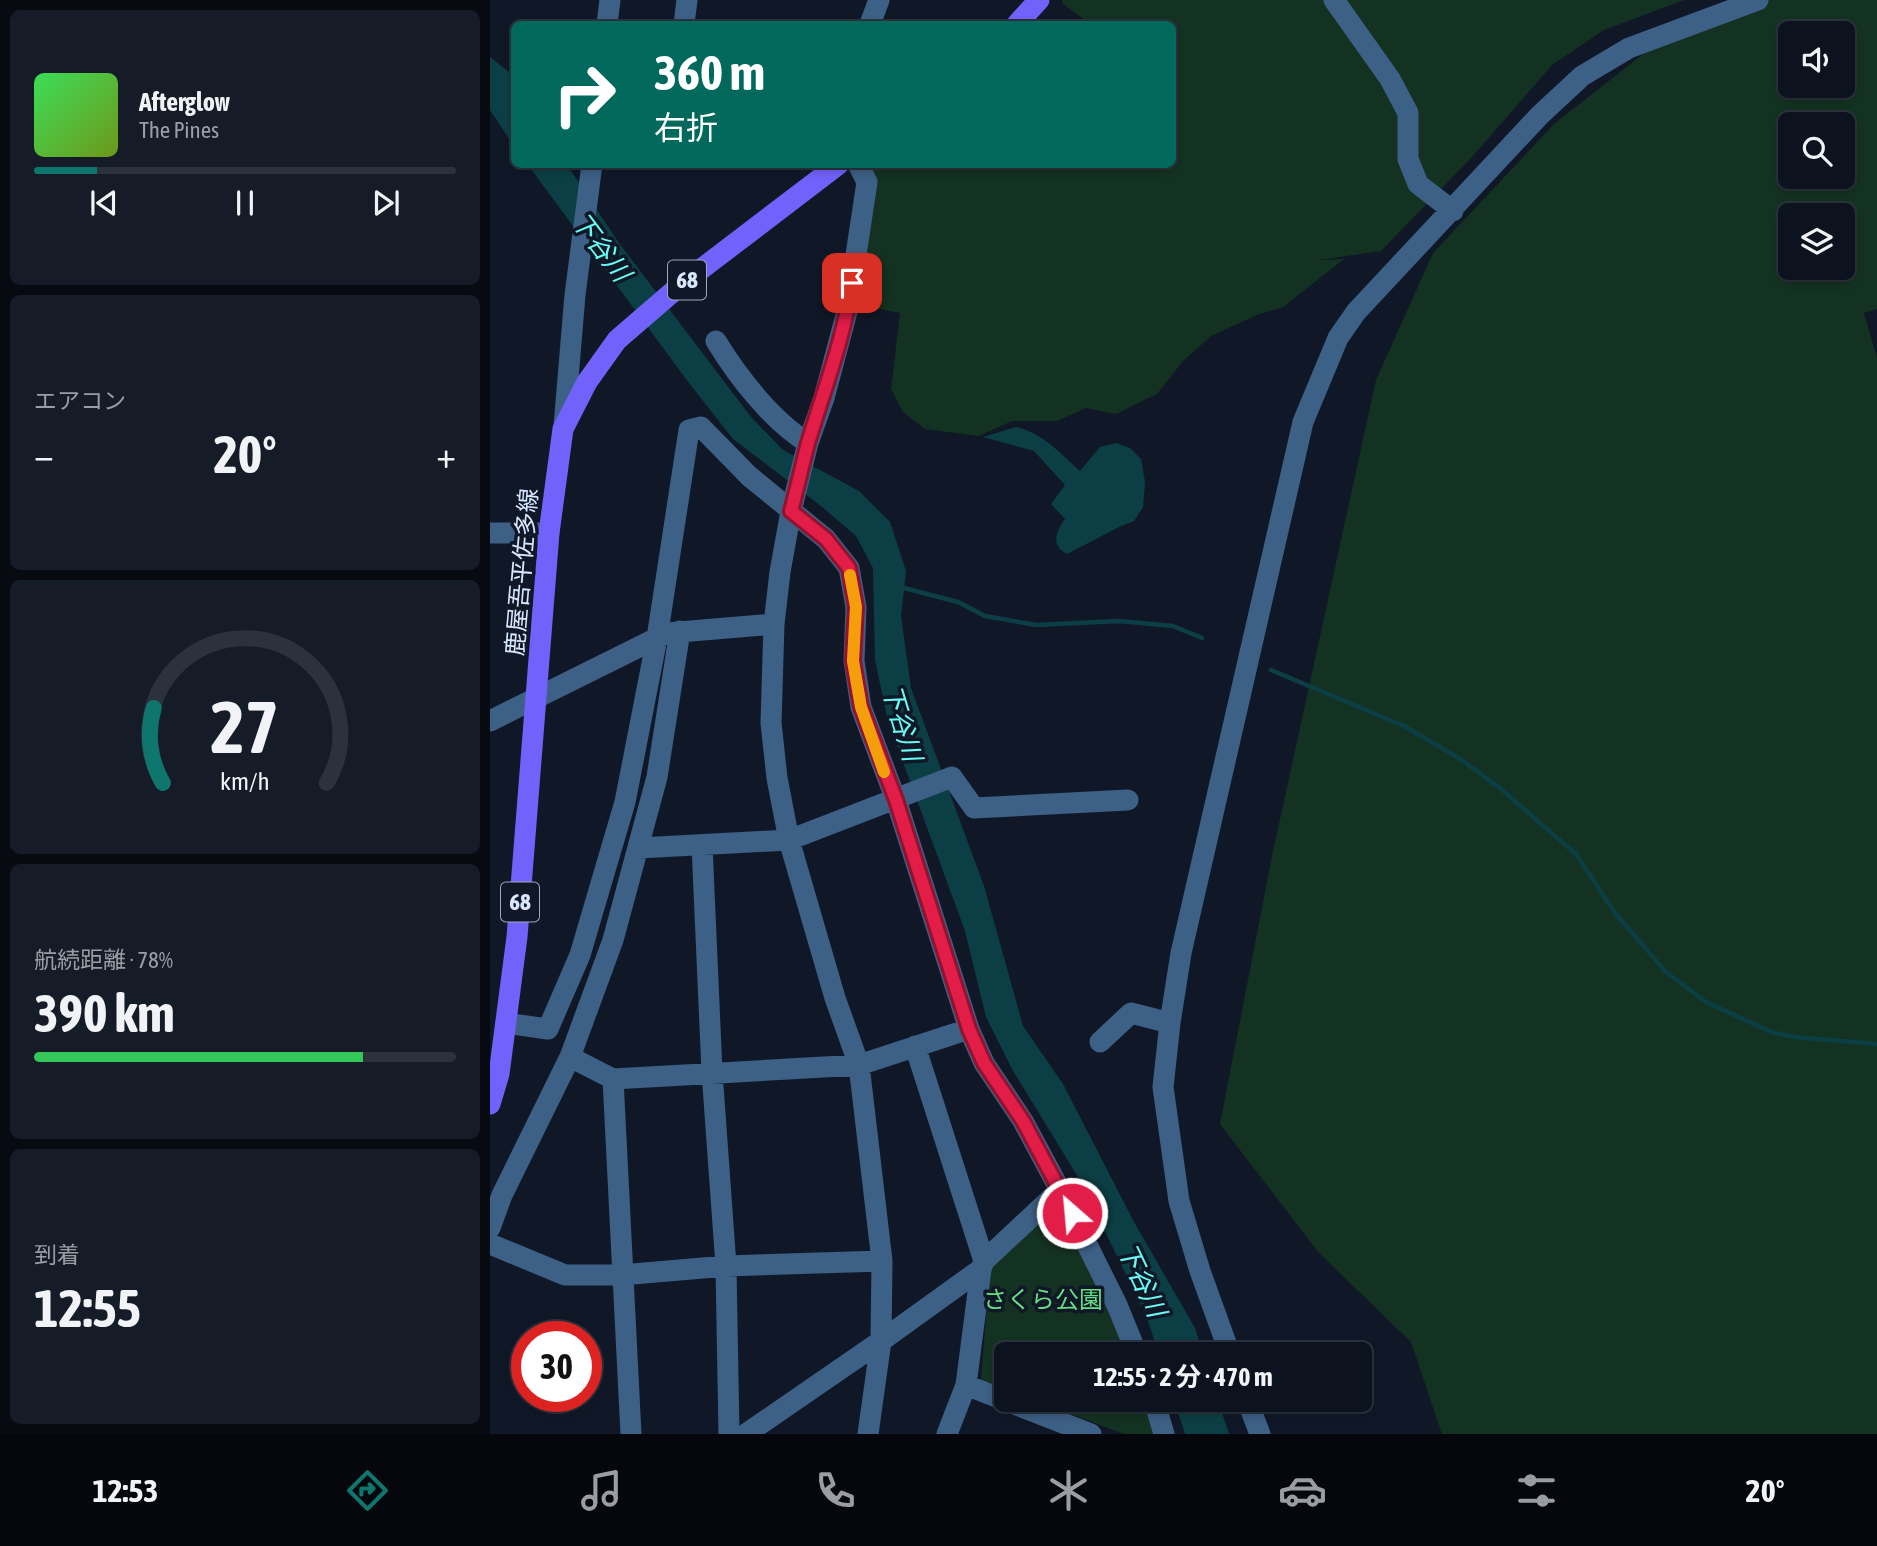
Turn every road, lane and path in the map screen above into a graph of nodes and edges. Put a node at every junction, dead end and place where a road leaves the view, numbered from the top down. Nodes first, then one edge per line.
1 (610, 0) edge
2 (687, 0) edge
3 (878, 0) edge
4 (1039, 0) edge
5 (1334, 0) edge
6 (1758, 0) edge
7 (607, 21) edge
8 (684, 21) edge
9 (871, 21) edge
10 (1020, 21) edge
11 (592, 168) edge
12 (834, 168) edge
13 (860, 168) edge
14 (1453, 211) junction
15 (716, 341) dead end
16 (563, 429) junction
17 (808, 443) junction
18 (791, 511) junction
19 (490, 533) edge
20 (549, 533) junction
21 (774, 624) junction
22 (680, 631) junction
23 (657, 638) junction
24 (537, 697) junction
25 (490, 721) edge
26 (896, 800) junction
27 (1128, 800) dead end
28 (789, 840) junction
29 (702, 845) junction
30 (639, 848) junction
31 (1170, 1023) junction
32 (506, 1024) junction
33 (969, 1029) junction
34 (1100, 1042) dead end
35 (915, 1046) junction
36 (570, 1057) junction
37 (859, 1065) junction
38 (712, 1072) junction
39 (613, 1079) junction
40 (490, 1104) edge
41 (1060, 1190) junction
42 (490, 1228) edge
43 (490, 1244) edge
44 (882, 1261) junction
45 (983, 1265) junction
46 (726, 1266) junction
47 (621, 1275) junction
48 (881, 1341) junction
49 (1132, 1342) edge
50 (1226, 1342) edge
51 (966, 1385) junction
52 (1158, 1412) edge
53 (1252, 1412) edge
54 (631, 1434) edge
55 (729, 1434) edge
56 (746, 1434) edge
57 (868, 1434) edge
58 (947, 1434) edge
59 (1091, 1434) edge
60 (1164, 1434) edge
61 (1260, 1434) edge

1 - 7 street
2 - 8 street
3 - 9 street
4 - 10 main road
5 - 14 street
6 - 14 street
11 - 16 street
12 - 16 main road, 鹿屋吾平佐多線 / 68
13 - 17 street
14 - 31 street
15 - 17 street
16 - 20 main road, 鹿屋吾平佐多線 / 68
17 - 18 street
18 - 21 street
18 - 23 street
18 - 26 street
19 - 20 street
20 - 24 main road, 鹿屋吾平佐多線 / 68
21 - 22 street
21 - 28 street
22 - 23 street
22 - 30 street
23 - 24 street
23 - 32 street
24 - 25 street
24 - 32 main road, 鹿屋吾平佐多線 / 68
26 - 27 street
26 - 28 street
26 - 33 street
28 - 29 street
28 - 37 street
29 - 30 street
29 - 38 street
30 - 36 street
31 - 34 street
31 - 50 street
32 - 40 main road, 鹿屋吾平佐多線 / 68
33 - 35 street
33 - 41 street
35 - 37 street
35 - 45 street
36 - 39 street
36 - 42 street
37 - 38 street
37 - 44 street
38 - 39 street
38 - 46 street
39 - 47 street
41 - 45 street
41 - 49 street
43 - 47 street
44 - 46 street
44 - 48 street
45 - 48 street
45 - 51 street
46 - 47 street
46 - 55 street
47 - 54 street
48 - 56 street
48 - 57 street
51 - 58 street
51 - 59 street
52 - 60 street
53 - 61 street

